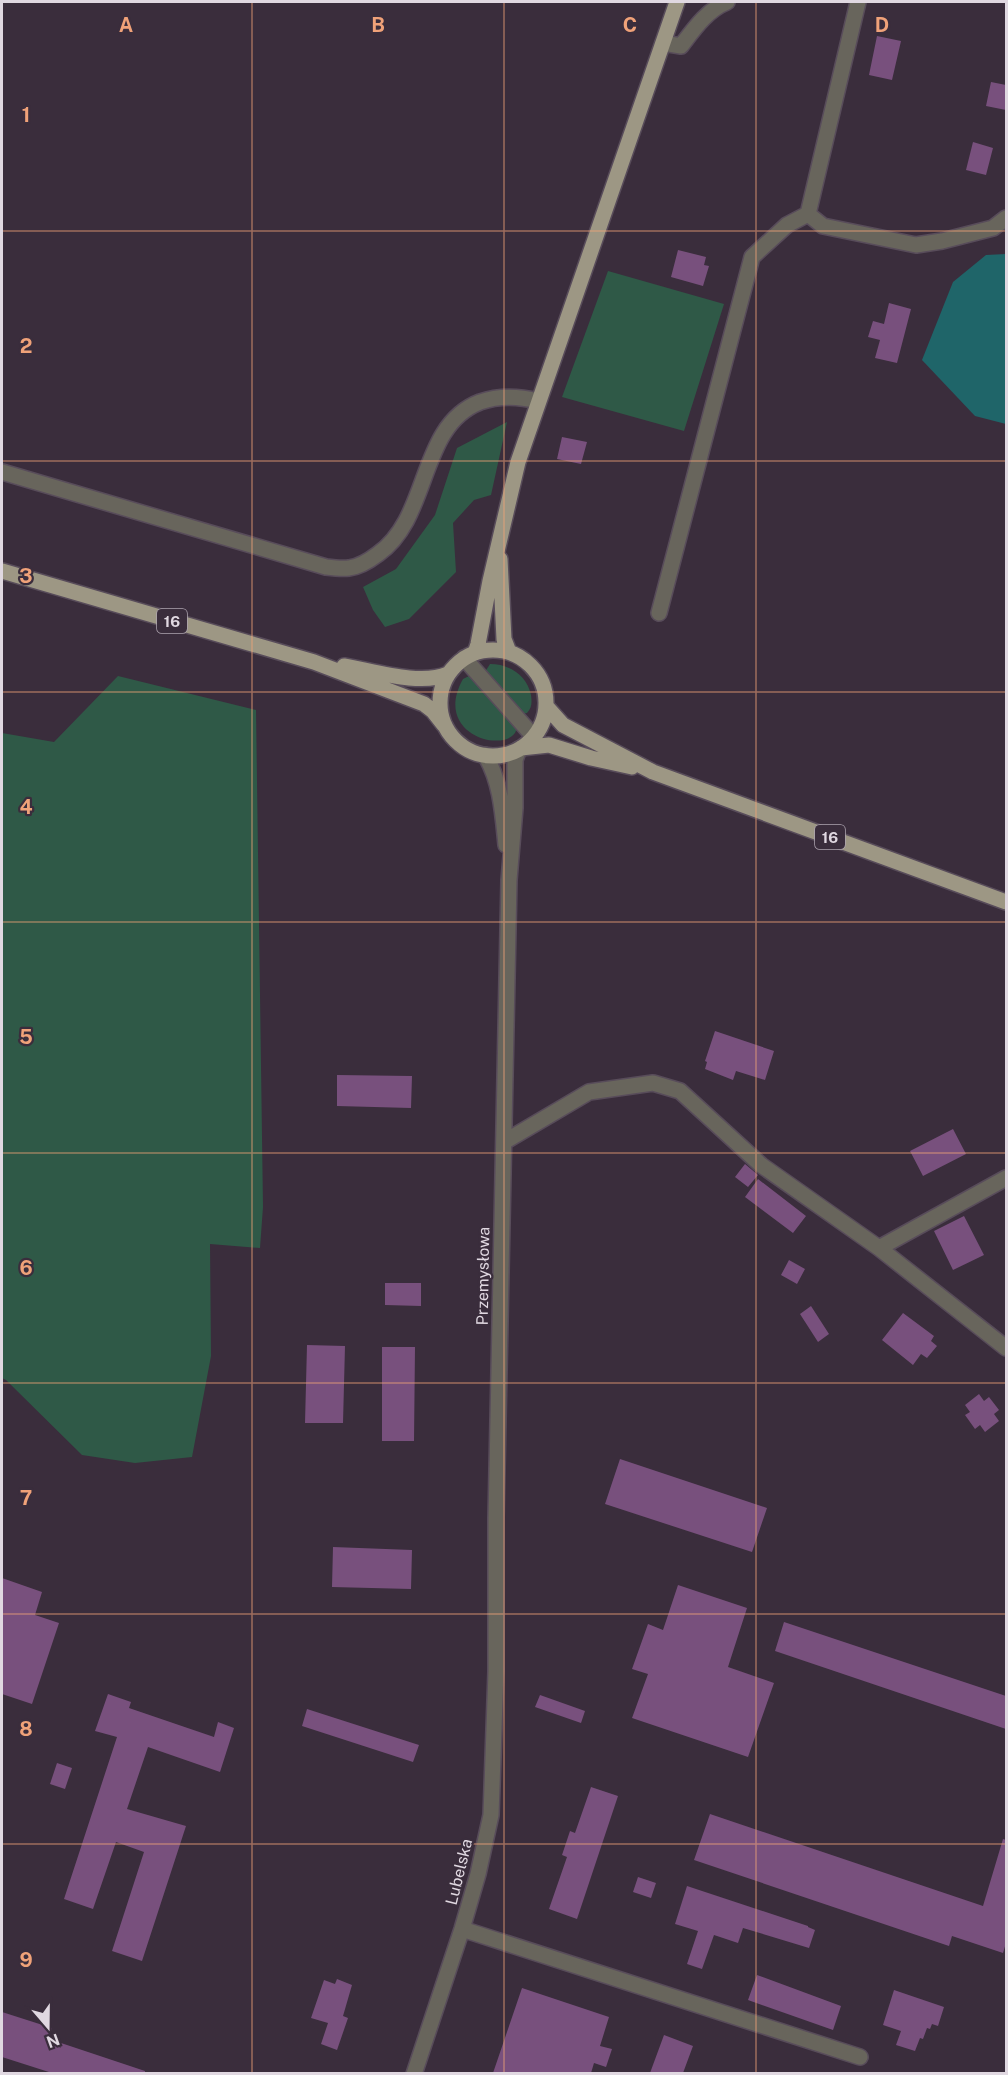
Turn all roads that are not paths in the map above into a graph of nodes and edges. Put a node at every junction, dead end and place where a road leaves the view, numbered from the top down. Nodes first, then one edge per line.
1 (677, 2) edge
2 (727, 2) edge
3 (858, 2) edge
4 (663, 43) junction
5 (808, 214) junction
6 (1006, 218) edge
7 (538, 401) junction
8 (2, 472) edge
9 (499, 544) junction
10 (2, 571) edge
11 (660, 613) dead end
12 (509, 652) junction
13 (470, 655) junction
14 (314, 662) junction
15 (448, 674) junction
16 (546, 706) junction
17 (444, 725) junction
18 (534, 737) junction
19 (519, 749) junction
20 (485, 755) junction
21 (653, 772) junction
22 (509, 880) junction
23 (1006, 902) edge
24 (504, 1142) junction
25 (1006, 1178) edge
26 (879, 1248) junction
27 (1003, 1339) edge
28 (496, 1671) joint
29 (462, 1929) junction
30 (860, 2057) dead end
31 (414, 2073) edge

1 - 4 main road
2 - 4 street
3 - 5 street
4 - 7 main road
5 - 6 street
5 - 11 street
7 - 8 street
7 - 9 main road
9 - 12 main road
9 - 13 main road
10 - 14 main road, 16
12 - 13 main road
12 - 16 main road
13 - 15 main road
13 - 18 street
14 - 15 main road, 16
14 - 17 main road, 16
15 - 17 main road
16 - 18 main road, 16
16 - 21 main road, 16
17 - 20 main road, 16
18 - 19 main road, 16
19 - 20 main road, 16
19 - 21 main road, 16
19 - 22 street, Przemysłowa
20 - 22 street, Przemysłowa
21 - 23 main road, 16
22 - 24 street, Przemysłowa
24 - 26 street
24 - 28 street, Przemysłowa
25 - 26 street
26 - 27 street
28 - 29 street, Lubelska
29 - 30 street
29 - 31 street, Lubelska

